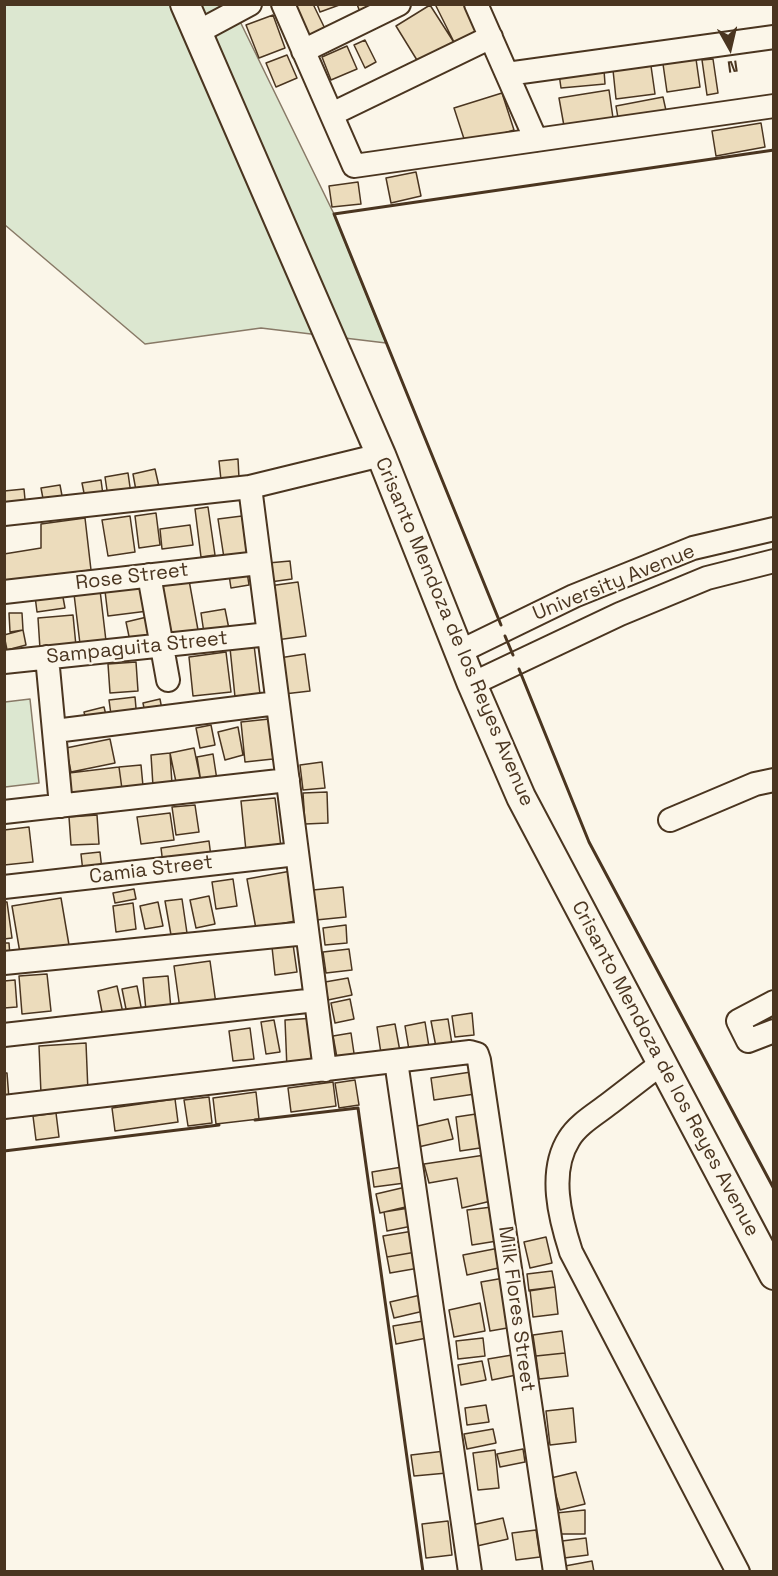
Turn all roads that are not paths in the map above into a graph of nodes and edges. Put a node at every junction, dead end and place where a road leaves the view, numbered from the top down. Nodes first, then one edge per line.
1 (185, 4) edge
2 (250, 4) edge
3 (283, 4) edge
4 (399, 4) edge
5 (476, 4) edge
6 (198, 32) junction
7 (491, 37) junction
8 (774, 37) edge
9 (303, 51) junction
10 (507, 74) junction
11 (774, 106) edge
12 (332, 114) junction
13 (536, 140) junction
14 (381, 456) junction
15 (250, 487) junction
16 (4, 514) edge
17 (774, 529) edge
18 (774, 561) edge
19 (259, 563) junction
20 (149, 575) junction
21 (4, 592) edge
22 (269, 634) junction
23 (162, 645) junction
24 (459, 652) junction
25 (47, 657) junction
26 (4, 662) edge
27 (168, 680) dead end
28 (472, 684) junction
29 (277, 702) junction
30 (55, 731) junction
31 (288, 780) junction
32 (774, 780) edge
33 (61, 806) junction
34 (4, 812) edge
35 (670, 819) dead end
36 (297, 854) junction
37 (4, 887) edge
38 (307, 933) junction
39 (4, 963) edge
40 (316, 1000) junction
41 (774, 1002) edge
42 (774, 1031) edge
43 (4, 1035) edge
44 (396, 1061) junction
45 (662, 1063) junction
46 (325, 1070) junction
47 (4, 1107) edge
48 (774, 1275) edge
49 (470, 1572) edge
50 (555, 1572) edge
51 (738, 1572) edge

1 - 6 main road, Crisanto Mendoza de los Reyes Avenue
2 - 6 street
3 - 9 street
4 - 9 street
5 - 7 street
6 - 14 main road, Crisanto Mendoza de los Reyes Avenue
7 - 10 street
7 - 12 street
8 - 10 street
9 - 12 street
10 - 13 street
11 - 13 street
12 - 13 street
14 - 15 street
14 - 24 main road, Crisanto Mendoza de los Reyes Avenue
15 - 16 street
15 - 19 street
17 - 24 street, University Avenue
18 - 28 street, University Avenue
19 - 20 street, Rose Street
19 - 22 street
20 - 21 street, Rose Street
20 - 23 street
22 - 23 street, Sampaguita Street
22 - 29 street
23 - 25 street, Sampaguita Street
23 - 27 street
24 - 28 main road, Crisanto Mendoza de los Reyes Avenue
25 - 26 street, Sampaguita Street
25 - 30 street
28 - 45 main road, Crisanto Mendoza de los Reyes Avenue
29 - 30 street
29 - 31 street
30 - 33 street
31 - 33 street
31 - 36 street
32 - 35 street
33 - 34 street
36 - 37 street, Camia Street
36 - 38 street
38 - 39 street
38 - 40 street
40 - 43 street
40 - 46 street
41 - 42 street
44 - 46 street
44 - 49 street
44 - 50 street, Milk Flores Street
45 - 48 main road, Crisanto Mendoza de los Reyes Avenue
45 - 51 street
46 - 47 street

